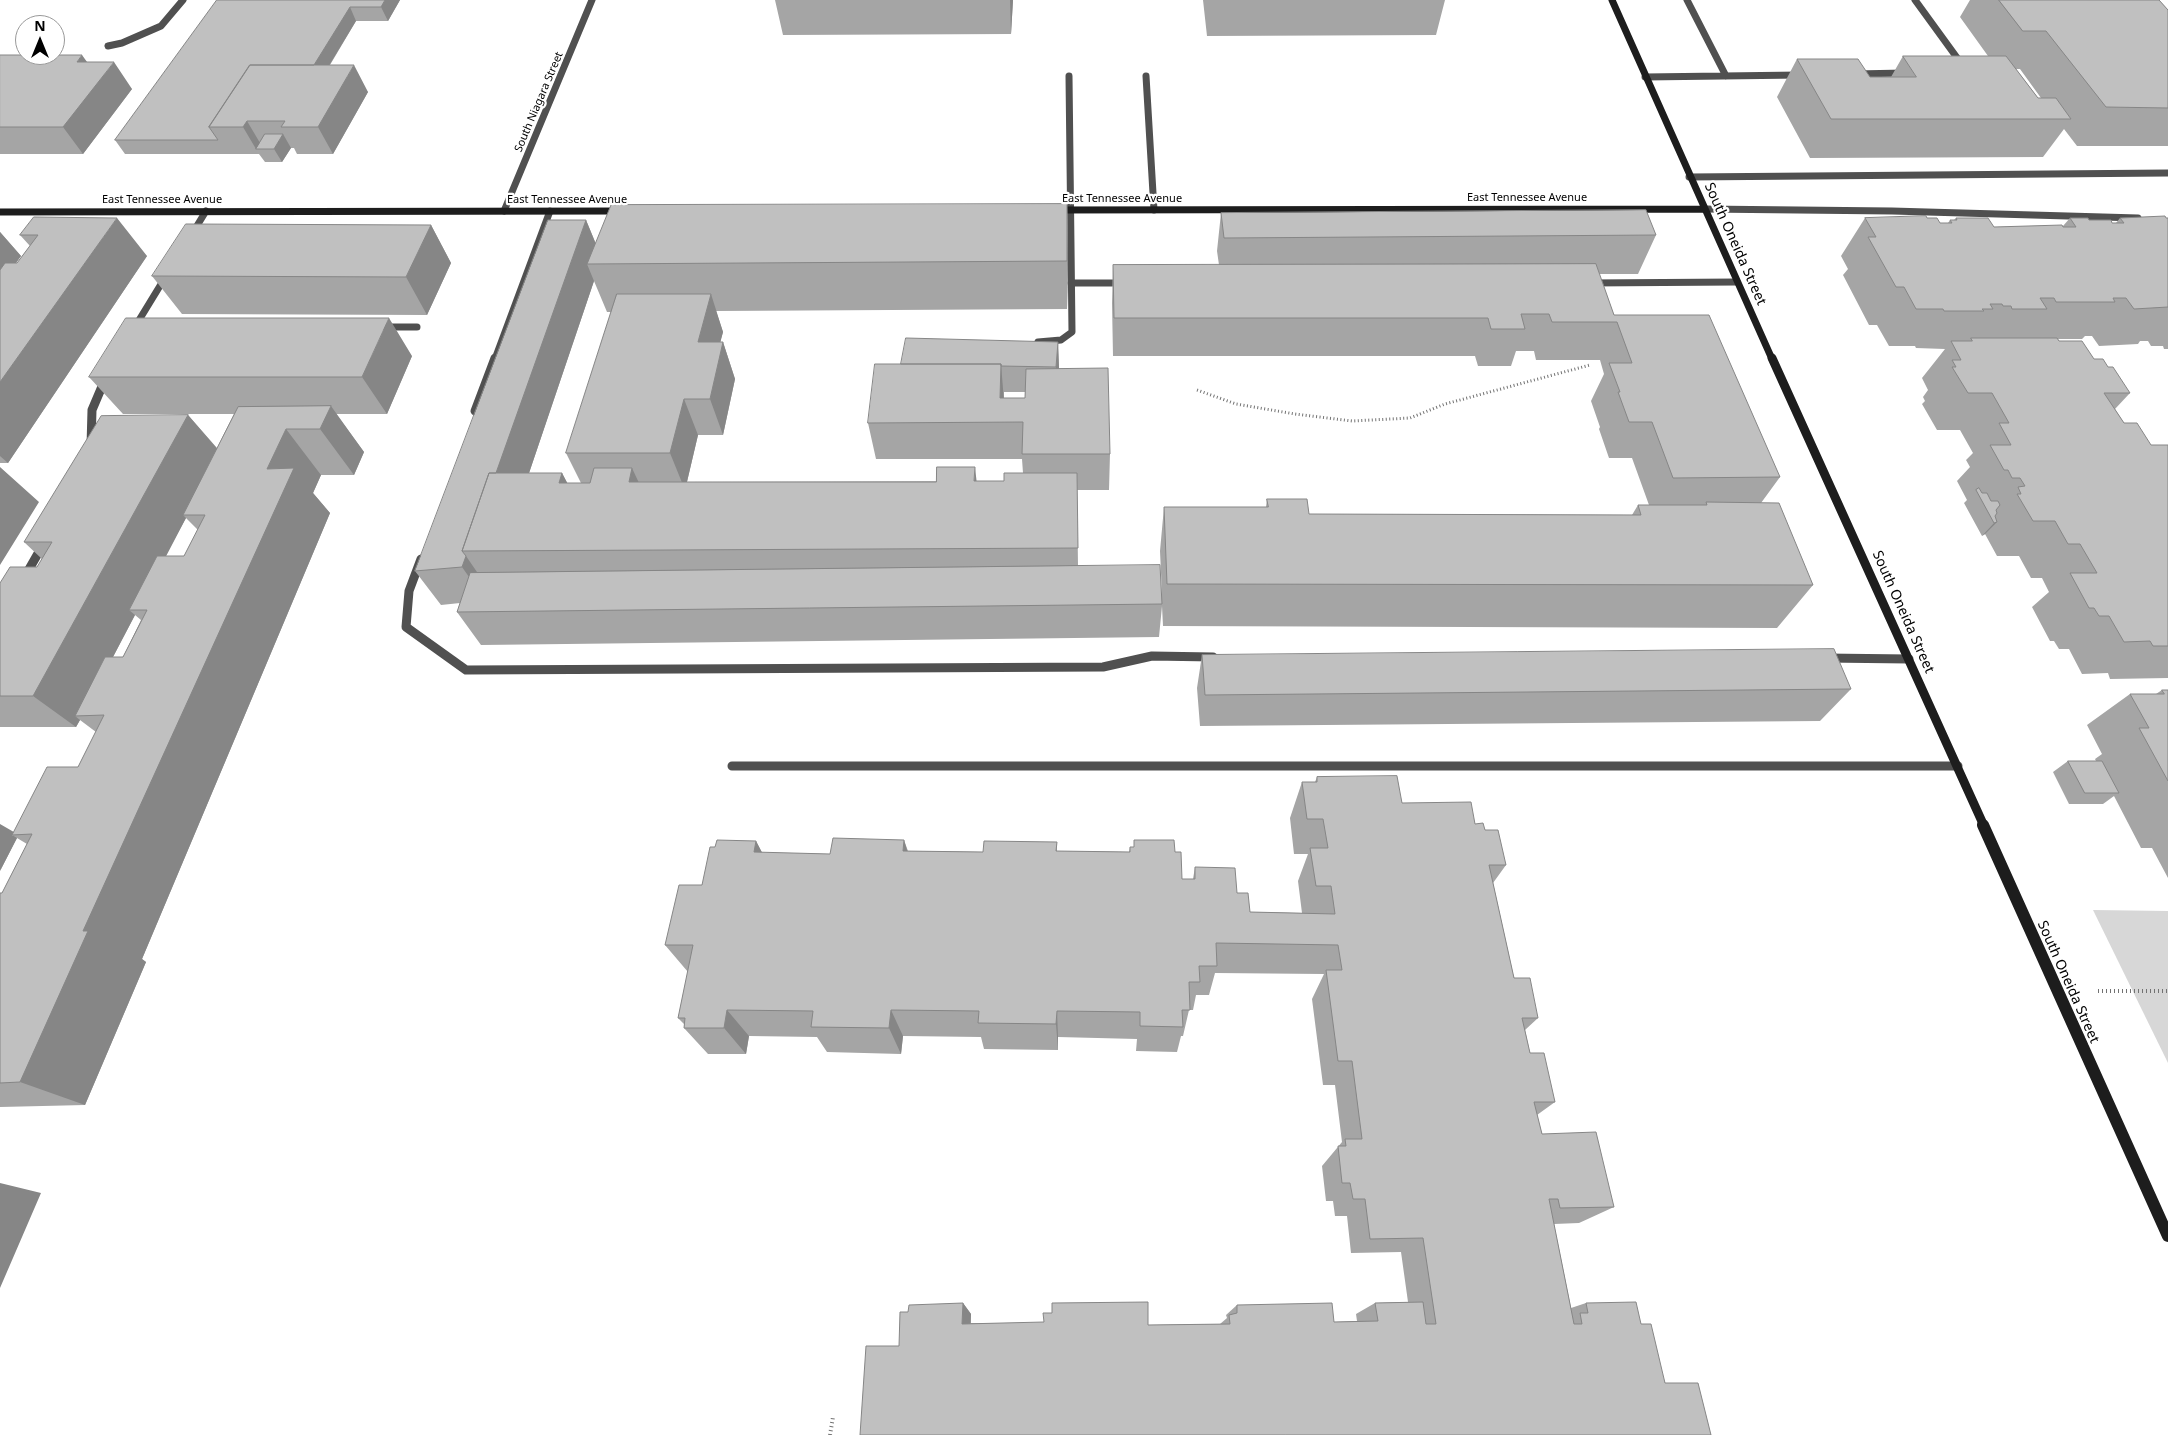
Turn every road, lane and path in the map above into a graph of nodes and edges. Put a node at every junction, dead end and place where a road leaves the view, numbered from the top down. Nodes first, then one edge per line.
1 (183, 0) edge
2 (592, 0) edge
3 (1612, 0) edge
4 (1687, 0) edge
5 (1915, 0) edge
6 (108, 46) dead end
7 (1909, 73) edge
8 (1958, 73) edge
9 (1813, 74) edge
10 (1851, 74) edge
11 (1069, 76) dead end
12 (1146, 76) dead end
13 (1726, 76) junction
14 (1645, 77) junction
15 (2168, 173) edge
16 (1690, 177) junction
17 (1704, 209) junction
18 (1042, 210) edge
19 (1072, 210) junction
20 (1154, 210) junction
21 (206, 211) junction
22 (504, 211) junction
23 (550, 211) junction
24 (628, 211) edge
25 (0, 212) edge
26 (2148, 218) edge
27 (186, 245) edge
28 (170, 270) edge
29 (1737, 282) junction
30 (1071, 283) junction
31 (1130, 283) edge
32 (1578, 283) edge
33 (378, 327) edge
34 (417, 327) dead end
35 (144, 328) edge
36 (1027, 342) edge
37 (1590, 365) dead end
38 (111, 368) edge
39 (1197, 390) dead end
40 (471, 424) edge
41 (92, 454) edge
42 (48, 537) edge
43 (426, 545) edge
44 (18, 587) edge
45 (1222, 657) edge
46 (1820, 658) edge
47 (1909, 659) junction
48 (732, 766) dead end
49 (1958, 766) junction
50 (2057, 991) junction
51 (2168, 991) edge
52 (2168, 1236) edge
53 (832, 1417) dead end
54 (830, 1435) edge

1 - 6 street
2 - 22 street, South Niagara Street
3 - 14 street, South Oneida Street
4 - 13 street
5 - 8 street
7 - 10 street
9 - 13 street
11 - 19 street
12 - 20 street
13 - 14 street
14 - 16 street, South Oneida Street
15 - 16 street
16 - 17 street, South Oneida Street
17 - 20 street, East Tennessee Avenue
17 - 26 street
17 - 29 street, South Oneida Street
18 - 19 street, East Tennessee Avenue
19 - 20 street, East Tennessee Avenue
19 - 30 street
21 - 22 street, East Tennessee Avenue
21 - 25 street, East Tennessee Avenue
21 - 27 street
22 - 23 street, East Tennessee Avenue
23 - 24 street, East Tennessee Avenue
23 - 40 street
28 - 35 street
29 - 32 street
29 - 47 street, South Oneida Street
30 - 31 street
30 - 36 street
33 - 34 street
37 - 39 path
38 - 41 street
42 - 44 street
43 - 45 street
46 - 47 street
47 - 49 street, South Oneida Street
48 - 49 street
49 - 50 street, South Oneida Street
50 - 51 path
50 - 52 street, South Oneida Street
53 - 54 path

